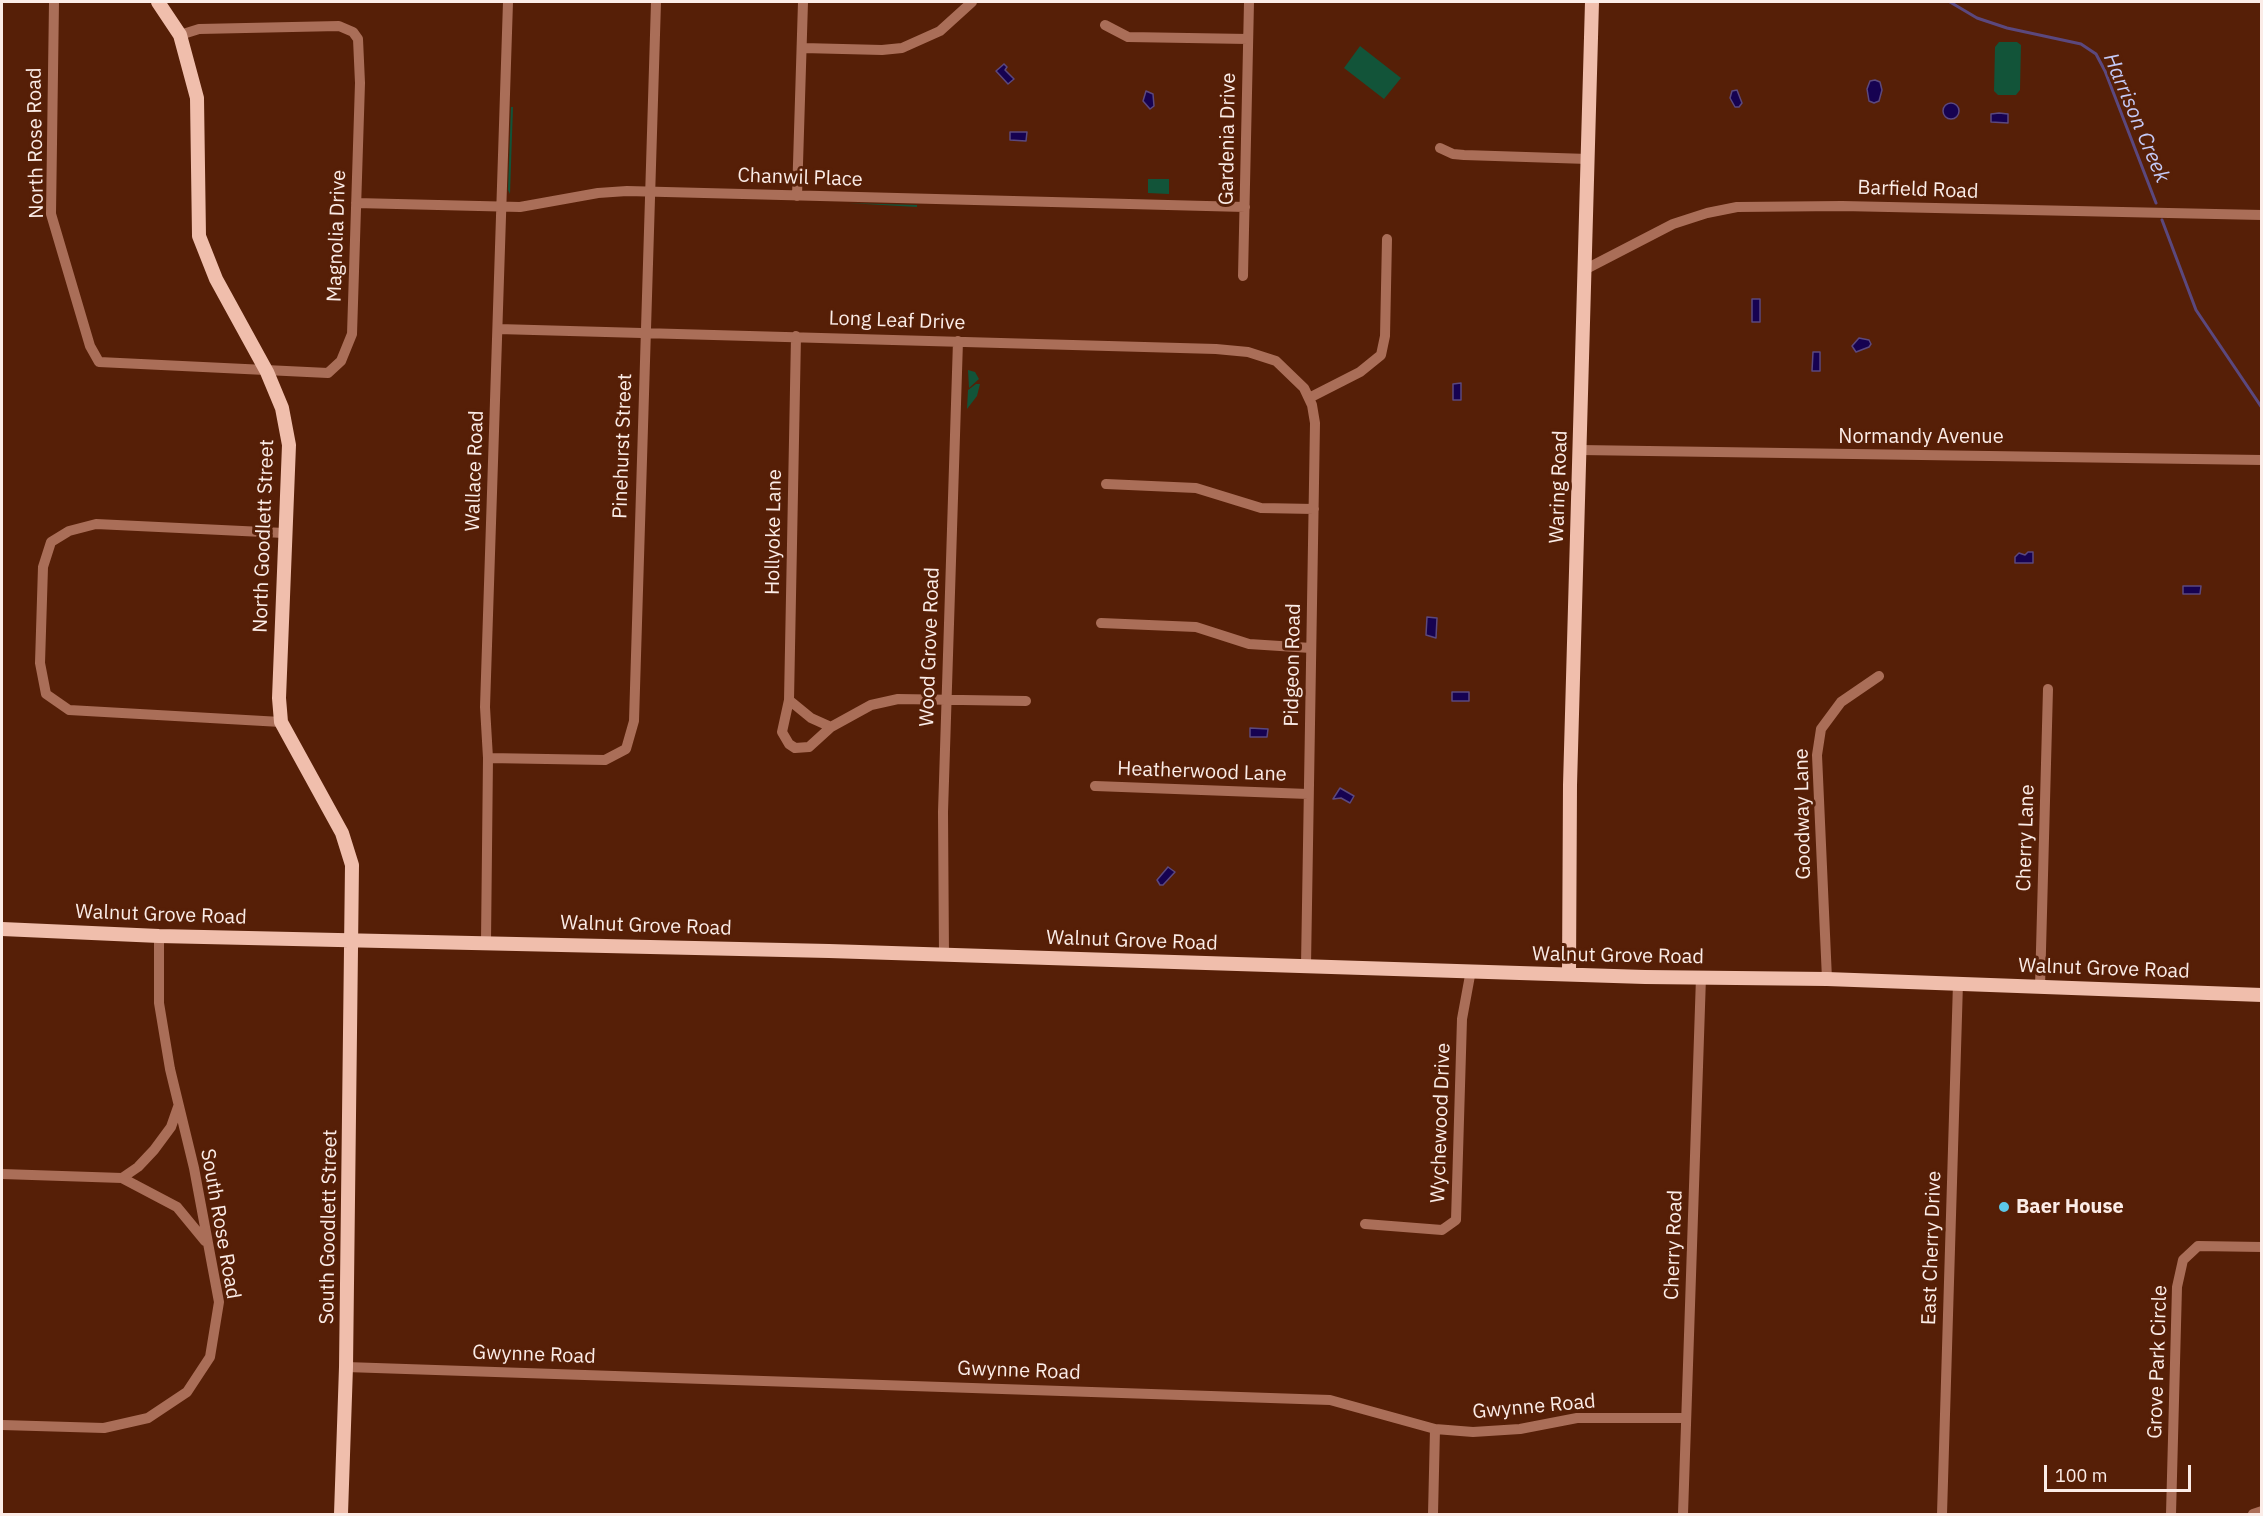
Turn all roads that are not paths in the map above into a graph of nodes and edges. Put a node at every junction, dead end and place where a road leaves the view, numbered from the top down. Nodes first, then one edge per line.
1 (54, 2) edge
2 (158, 2) edge
3 (508, 2) edge
4 (656, 2) edge
5 (803, 2) edge
6 (972, 2) edge
7 (1249, 2) edge
8 (1592, 2) edge
9 (363, 24) dead end
10 (1105, 25) dead end
11 (353, 32) junction
12 (180, 35) junction
13 (1248, 39) junction
14 (803, 48) junction
15 (1440, 148) dead end
16 (1588, 159) junction
17 (649, 191) junction
18 (797, 196) junction
19 (356, 203) junction
20 (501, 207) junction
21 (1245, 207) junction
22 (2262, 215) edge
23 (1387, 239) dead end
24 (1586, 269) junction
25 (1243, 276) dead end
26 (498, 328) junction
27 (645, 333) junction
28 (796, 336) junction
29 (958, 341) junction
30 (267, 372) junction
31 (1289, 372) joint
32 (1309, 398) junction
33 (1580, 450) junction
34 (2262, 459) edge
35 (1106, 484) dead end
36 (1314, 509) junction
37 (284, 533) junction
38 (1101, 622) dead end
39 (1311, 648) junction
40 (1879, 676) dead end
41 (2048, 689) dead end
42 (947, 698) junction
43 (789, 700) junction
44 (1026, 701) dead end
45 (281, 722) junction
46 (831, 727) junction
47 (488, 758) junction
48 (1095, 786) dead end
49 (1308, 794) junction
50 (2, 929) edge
51 (159, 936) junction
52 (352, 940) junction
53 (486, 941) junction
54 (944, 955) junction
55 (1306, 965) junction
56 (1471, 970) junction
57 (1569, 974) junction
58 (1701, 977) junction
59 (1827, 979) junction
60 (1958, 983) junction
61 (2040, 987) junction
62 (2262, 995) edge
63 (179, 1105) junction
64 (2, 1174) edge
65 (122, 1178) junction
66 (1365, 1224) dead end
67 (209, 1247) junction
68 (2262, 1247) edge
69 (346, 1367) junction
70 (1686, 1418) junction
71 (2, 1425) edge
72 (1435, 1429) junction
73 (2262, 1511) edge
74 (341, 1515) edge
75 (1433, 1515) edge
76 (1683, 1515) edge
77 (1942, 1515) edge
78 (2171, 1515) edge
79 (2253, 1515) edge

1 - 30 street, North Rose Road
2 - 12 main road, North Goodlett Street
3 - 20 street, Wallace Road
4 - 17 street, Pinehurst Street
5 - 14 street
6 - 14 street
7 - 13 street, Gardenia Drive
8 - 16 main road, Waring Road
9 - 11 street
10 - 13 street
11 - 12 street
11 - 19 street, Magnolia Drive
12 - 30 main road, North Goodlett Street
13 - 21 street, Gardenia Drive
14 - 18 street
15 - 16 street
16 - 24 main road, Waring Road
17 - 18 street, Chanwil Place
17 - 20 street, Chanwil Place
17 - 27 street, Pinehurst Street
18 - 21 street, Chanwil Place
19 - 20 street, Chanwil Place
19 - 30 street, Magnolia Drive
20 - 26 street, Wallace Road
21 - 25 street, Gardenia Drive
22 - 24 street, Barfield Road
23 - 32 street
24 - 33 main road, Waring Road
26 - 27 street, Long Leaf Drive
26 - 47 street, Wallace Road
27 - 28 street, Long Leaf Drive
27 - 47 street, Pinehurst Street
28 - 29 street, Long Leaf Drive
28 - 43 street, Hollyoke Lane
29 - 31 street, Long Leaf Drive
29 - 42 street, Wood Grove Road
30 - 37 main road, North Goodlett Street
31 - 32 street, Pidgeon Road
32 - 36 street, Pidgeon Road
33 - 34 street, Normandy Avenue
33 - 57 main road, Waring Road
35 - 36 street
36 - 39 street, Pidgeon Road
37 - 45 main road, North Goodlett Street
37 - 45 street
38 - 39 street
39 - 49 street, Pidgeon Road
40 - 59 street, Goodway Lane
41 - 61 street, Cherry Lane
42 - 44 street
42 - 46 street
42 - 54 street, Wood Grove Road
43 - 46 street
43 - 46 street, Hollyoke Lane
45 - 52 main road, North Goodlett Street
47 - 53 street, Wallace Road
48 - 49 street, Heatherwood Lane
49 - 55 street, Pidgeon Road
50 - 51 main road, Walnut Grove Road
51 - 52 main road, Walnut Grove Road
51 - 63 street, South Rose Road
52 - 53 main road, Walnut Grove Road
52 - 69 main road, South Goodlett Street
53 - 54 main road, Walnut Grove Road
54 - 55 main road, Walnut Grove Road
55 - 56 main road, Walnut Grove Road
56 - 57 main road, Walnut Grove Road
56 - 66 street, Wychewood Drive
57 - 58 main road, Walnut Grove Road
58 - 59 main road, Walnut Grove Road
58 - 70 street, Cherry Road
59 - 60 main road, Walnut Grove Road
60 - 61 main road, Walnut Grove Road
60 - 77 street, East Cherry Drive
61 - 62 main road, Walnut Grove Road
63 - 65 street
63 - 67 street, South Rose Road
64 - 65 street
65 - 67 street
67 - 71 street, South Rose Road
68 - 78 street, Grove Park Circle
69 - 72 street, Gwynne Road
69 - 74 main road, South Goodlett Street
70 - 72 street, Gwynne Road
70 - 76 street, Cherry Road
72 - 75 street
73 - 79 street

